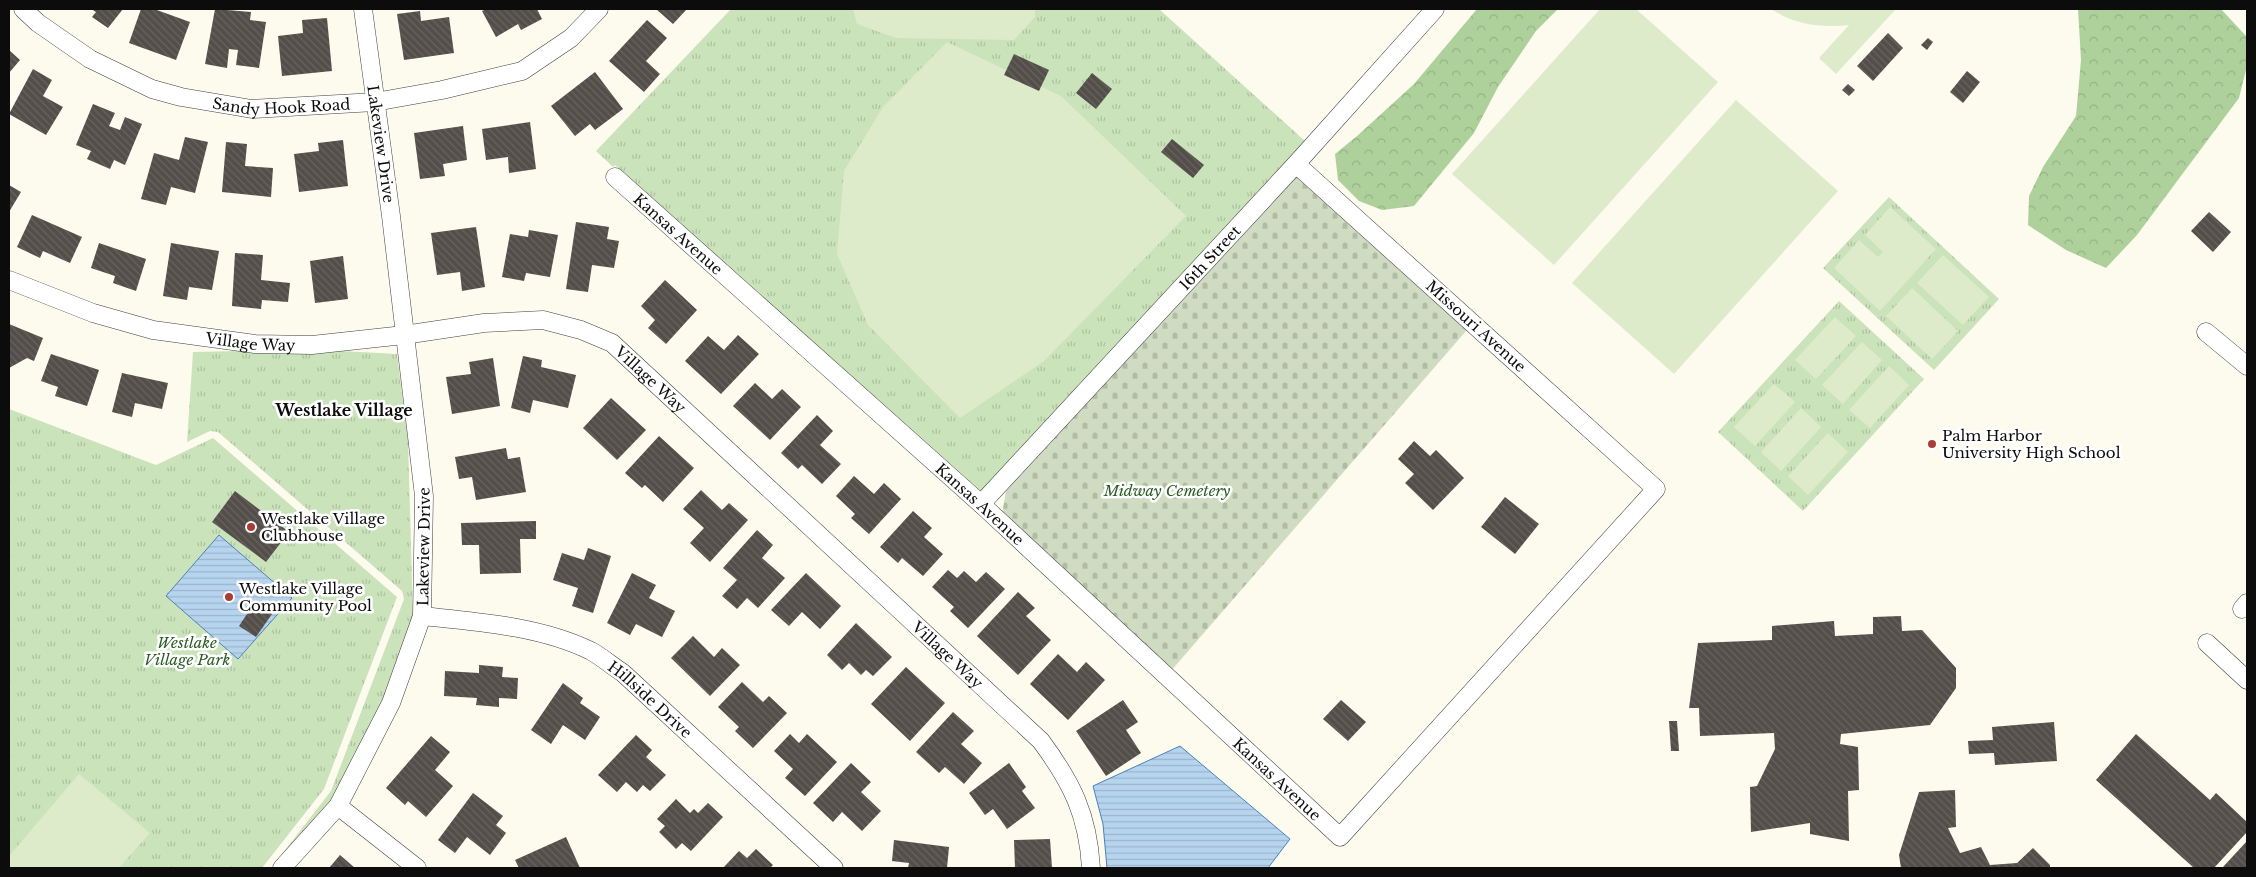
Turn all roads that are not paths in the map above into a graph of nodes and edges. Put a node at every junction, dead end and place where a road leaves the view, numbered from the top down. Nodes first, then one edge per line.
1 (23, 9) edge
2 (363, 9) edge
3 (598, 9) edge
4 (1435, 9) edge
5 (375, 102) junction
6 (1296, 164) junction
7 (615, 177) dead end
8 (9, 280) edge
9 (2206, 332) dead end
10 (404, 335) junction
11 (2247, 366) edge
12 (981, 504) junction
13 (422, 616) junction
14 (2208, 643) dead end
15 (2247, 680) edge
16 (338, 806) junction
17 (1340, 837) joint
18 (282, 868) edge
19 (417, 868) edge
20 (834, 868) edge
21 (1091, 868) edge

1 - 5 street, Sandy Hook Road
2 - 5 street, Lakeview Drive
3 - 5 street, Sandy Hook Road
4 - 6 street, 16th Street
5 - 10 street, Lakeview Drive
6 - 12 street, 16th Street
6 - 17 street, Missouri Avenue
7 - 12 street, Kansas Avenue
8 - 10 street, Village Way
9 - 11 street
10 - 13 street, Lakeview Drive
10 - 21 street, Village Way
12 - 17 street, Kansas Avenue
13 - 16 street, Lakeview Drive
13 - 20 street, Hillside Drive
14 - 15 street
16 - 18 street, Lakeview Drive
16 - 19 street

